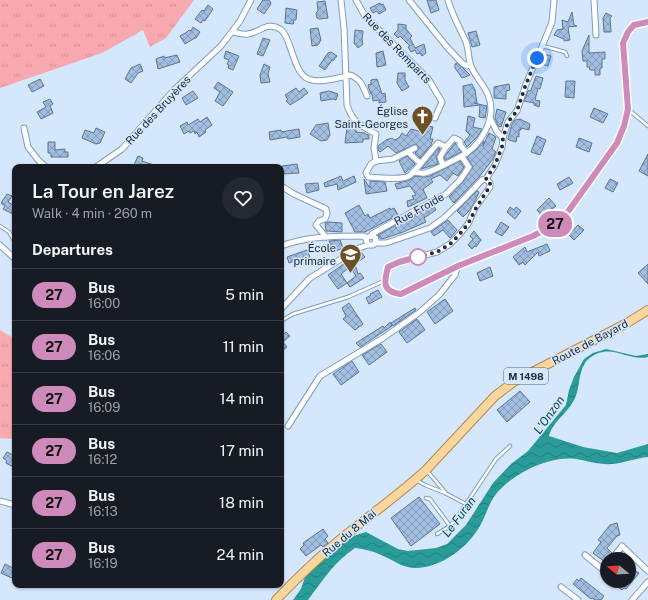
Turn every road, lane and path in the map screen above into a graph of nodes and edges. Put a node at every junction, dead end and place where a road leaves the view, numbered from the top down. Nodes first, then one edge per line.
1 (251, 0) edge
2 (341, 0) edge
3 (356, 0) edge
4 (409, 0) edge
5 (448, 0) edge
6 (554, 0) edge
7 (594, 0) edge
8 (648, 22) edge
9 (233, 32) junction
10 (596, 35) dead end
11 (542, 45) junction
12 (566, 56) dead end
13 (470, 65) junction
14 (345, 76) junction
15 (367, 96) dead end
16 (628, 109) junction
17 (490, 117) junction
18 (435, 118) dead end
19 (648, 126) edge
20 (24, 128) dead end
21 (503, 138) junction
22 (446, 147) junction
23 (415, 148) dead end
24 (408, 152) junction
25 (467, 153) junction
26 (462, 157) junction
27 (376, 161) junction
28 (420, 163) junction
29 (42, 164) edge
30 (101, 164) edge
31 (443, 165) junction
32 (413, 172) junction
33 (486, 179) junction
34 (284, 188) edge
35 (0, 226) edge
36 (373, 236) junction
37 (12, 237) edge
38 (326, 237) junction
39 (367, 242) junction
40 (375, 243) junction
41 (0, 245) edge
42 (284, 245) edge
43 (12, 257) edge
44 (458, 266) junction
45 (384, 281) junction
46 (284, 306) edge
47 (648, 310) edge
48 (284, 319) edge
49 (288, 426) dead end
50 (510, 446) dead end
51 (426, 470) junction
52 (416, 480) junction
53 (445, 493) junction
54 (426, 498) dead end
55 (0, 501) edge
56 (12, 504) edge
57 (466, 504) junction
58 (450, 526) junction
59 (437, 534) dead end
60 (617, 552) edge
61 (628, 552) edge
62 (585, 555) dead end
63 (636, 559) edge
64 (600, 567) edge
65 (648, 571) edge
66 (648, 582) edge
67 (561, 587) dead end
68 (276, 600) edge
69 (578, 600) edge
70 (632, 600) edge

1 - 9 street, Rue des Bruyères
2 - 14 street
3 - 18 street, Rue des Remparts
4 - 13 street
5 - 13 street
6 - 11 street
7 - 10 street
8 - 16 street
9 - 14 street
9 - 30 street, Rue des Bruyères
11 - 12 lane
11 - 21 street
13 - 17 street
14 - 15 street
14 - 27 street
16 - 19 lane
16 - 44 street
17 - 21 street
17 - 25 street
20 - 29 street
21 - 33 street
22 - 25 street
22 - 28 street
22 - 31 street
23 - 24 street
24 - 27 street
24 - 28 street
25 - 26 street
26 - 31 street
26 - 36 street, Rue Froide
27 - 32 street
28 - 32 street
31 - 32 street
33 - 40 street
33 - 45 street
34 - 38 street
35 - 37 lane
36 - 39 street
36 - 40 street
38 - 39 street
38 - 42 street
39 - 40 street
39 - 46 street
41 - 43 street
44 - 45 street
44 - 49 street
45 - 48 lane
47 - 51 main road, Route de Bayard / M 1498
50 - 57 lane
51 - 52 main road, Rue du 8 Mai / M 1498
51 - 53 lane
52 - 53 lane
52 - 68 main road, Rue du 8 Mai / M 1498
53 - 57 lane
54 - 58 lane
55 - 56 street
57 - 58 lane
58 - 59 lane
60 - 61 street
62 - 64 street
63 - 65 street
66 - 70 street
67 - 69 street

